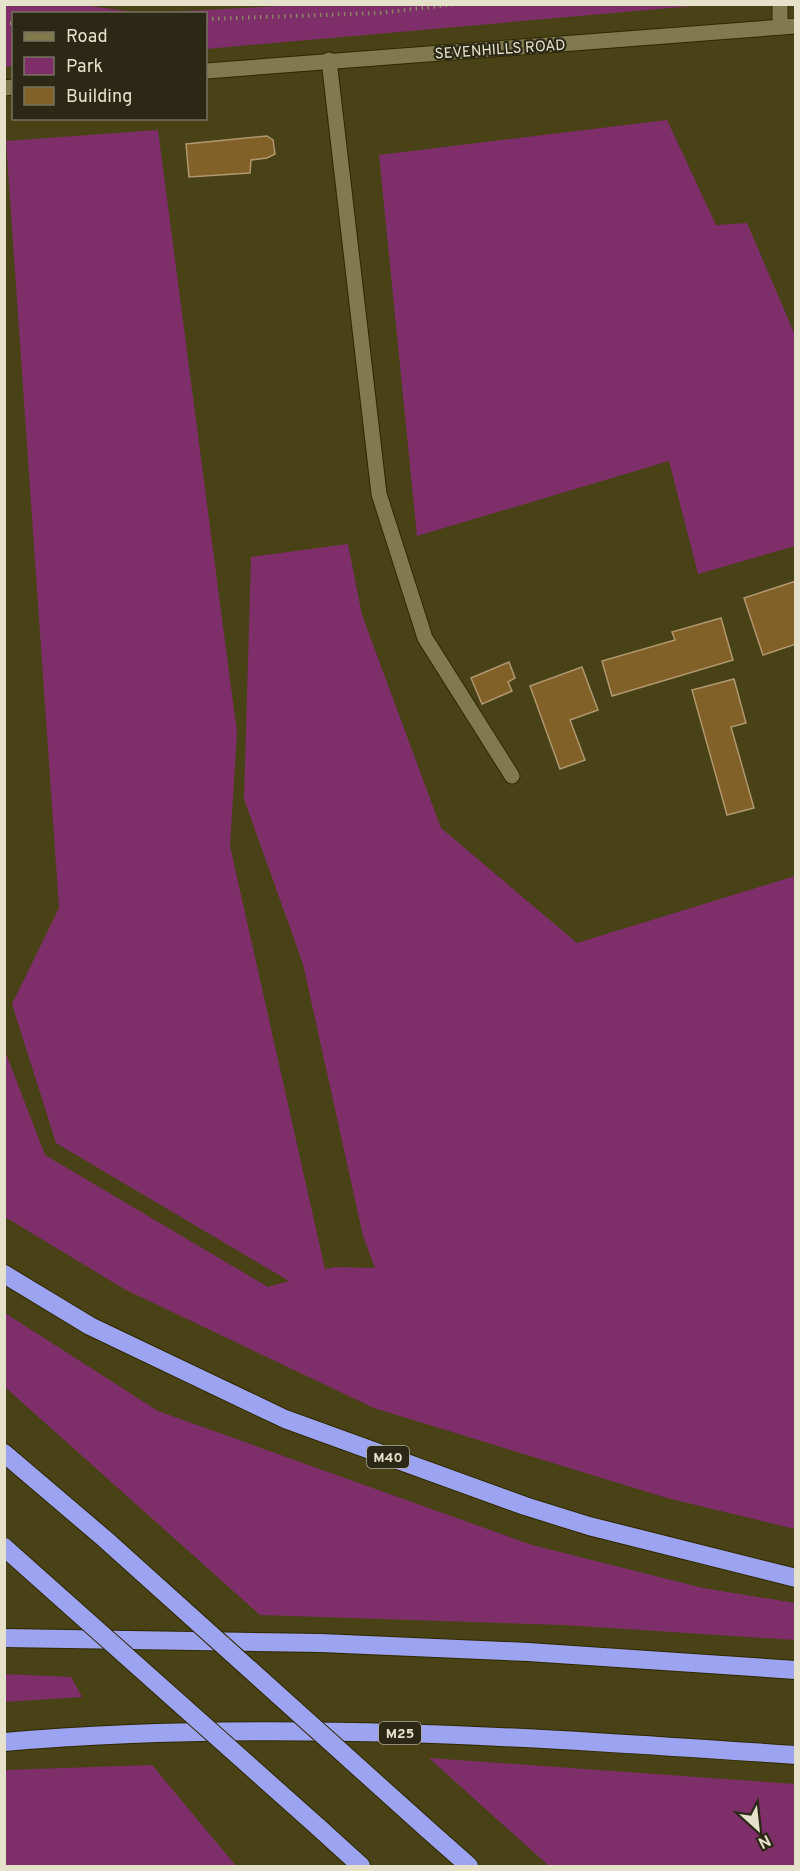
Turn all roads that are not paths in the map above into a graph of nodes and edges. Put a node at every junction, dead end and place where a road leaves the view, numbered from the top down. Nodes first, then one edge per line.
1 (780, 4) edge
2 (788, 27) edge
3 (329, 60) junction
4 (207, 71) edge
5 (512, 776) dead end
6 (4, 1274) edge
7 (4, 1453) edge
8 (4, 1547) edge
9 (795, 1578) edge
10 (4, 1638) edge
11 (795, 1670) edge
12 (4, 1742) edge
13 (795, 1755) edge
14 (362, 1866) edge
15 (469, 1866) edge

1 - 2 street
2 - 3 street, SEVENHILLS ROAD
3 - 4 street, SEVENHILLS ROAD
3 - 5 street
6 - 9 highway, M40
7 - 15 highway, bridge
8 - 14 highway, bridge
10 - 11 highway
12 - 13 highway, M25

